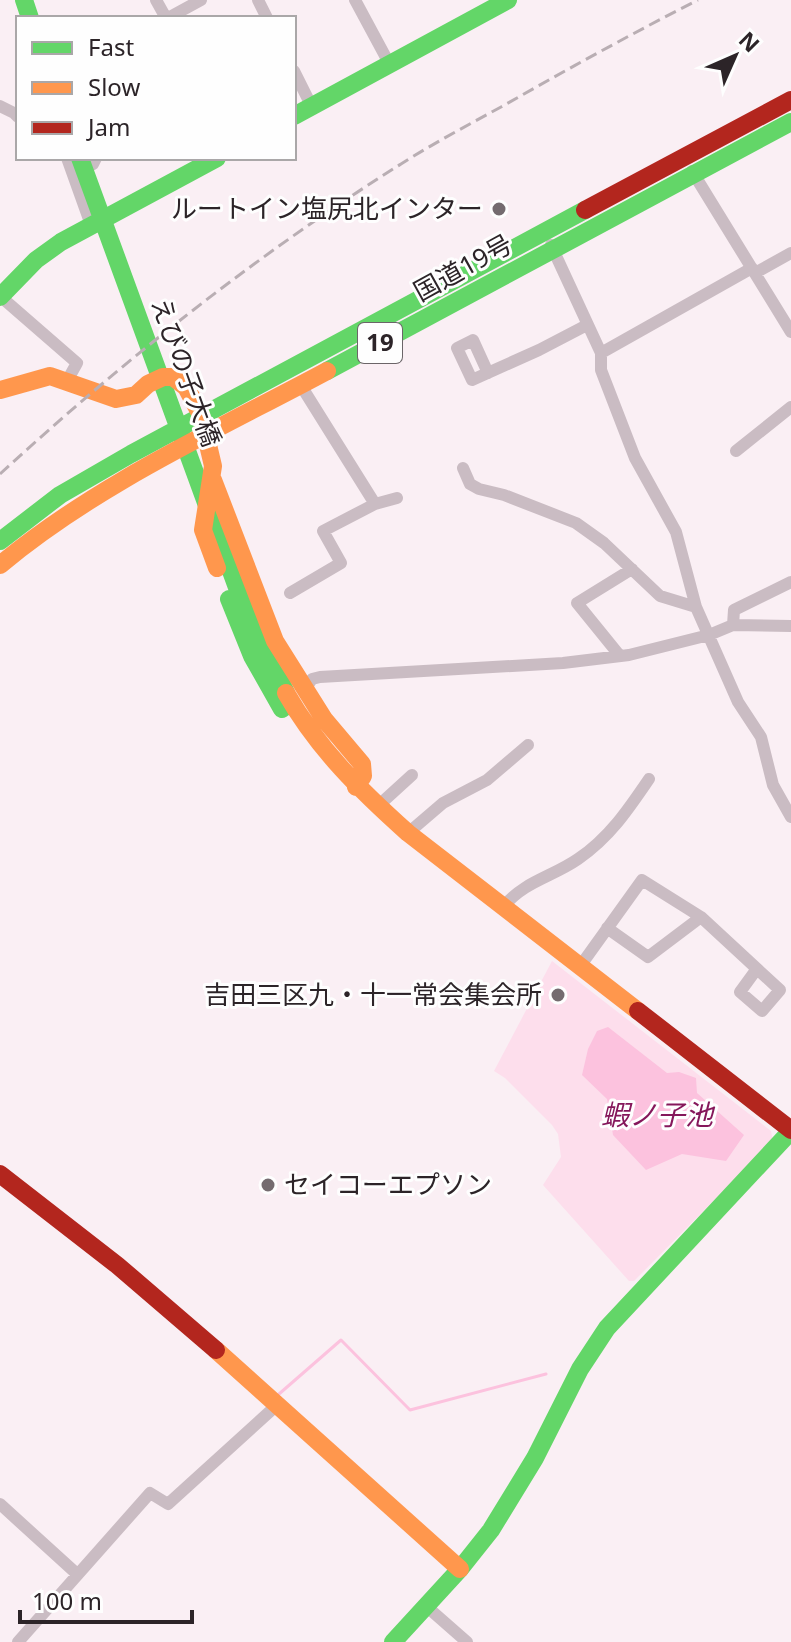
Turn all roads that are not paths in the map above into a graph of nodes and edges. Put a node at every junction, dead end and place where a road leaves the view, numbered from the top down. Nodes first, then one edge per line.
1 (201, 0) edge
2 (355, 0) edge
3 (508, 0) edge
4 (171, 16) edge
5 (390, 65) junction
6 (296, 75) edge
7 (791, 100) edge
8 (312, 107) junction
9 (296, 115) edge
10 (791, 122) edge
11 (684, 157) junction
12 (95, 160) edge
13 (213, 160) edge
14 (76, 167) edge
15 (694, 175) junction
16 (91, 225) junction
17 (549, 240) junction
18 (791, 253) edge
19 (754, 270) junction
20 (0, 296) edge
21 (587, 325) junction
22 (790, 328) edge
23 (601, 353) junction
24 (488, 373) dead end
25 (67, 381) junction
26 (300, 384) junction
27 (0, 390) edge
28 (791, 407) edge
29 (201, 415) junction
30 (207, 434) junction
31 (736, 451) dead end
32 (463, 468) dead end
33 (213, 480) junction
34 (397, 498) dead end
35 (375, 504) junction
36 (0, 541) edge
37 (0, 565) edge
38 (632, 569) junction
39 (791, 582) edge
40 (290, 593) dead end
41 (696, 607) junction
42 (733, 625) junction
43 (790, 627) edge
44 (709, 635) junction
45 (620, 656) junction
46 (306, 688) junction
47 (528, 745) dead end
48 (329, 754) junction
49 (412, 775) dead end
50 (649, 779) dead end
51 (356, 787) junction
52 (378, 806) junction
53 (791, 817) edge
54 (408, 833) junction
55 (504, 906) junction
56 (701, 917) junction
57 (607, 928) junction
58 (581, 965) junction
59 (756, 970) dead end
60 (791, 1131) edge
61 (0, 1174) edge
62 (277, 1405) junction
63 (0, 1504) edge
64 (460, 1569) junction
65 (77, 1574) junction
66 (426, 1606) junction
67 (18, 1642) edge
68 (393, 1642) edge
69 (467, 1642) edge

1 - 4 street
2 - 5 street
3 - 5 main road
5 - 8 main road
6 - 8 street
7 - 11 main road, 国道19号 / 19
8 - 9 main road
10 - 15 main road, 国道19号 / 19
11 - 15 street
11 - 17 main road, 国道19号 / 19
12 - 14 street
13 - 16 main road
14 - 16 street
14 - 48 main road, えびの子大橋
15 - 17 main road, 国道19号 / 19
15 - 19 street
16 - 20 main road
17 - 21 street
17 - 26 main road, 国道19号 / 19
17 - 29 main road, 国道19号 / 19
18 - 19 street
19 - 22 street
19 - 23 street
20 - 25 street
21 - 23 street
21 - 24 street
23 - 41 street
25 - 27 main road
25 - 29 main road
26 - 30 main road, 国道19号 / 19
26 - 35 street
28 - 31 street
29 - 30 main road
29 - 36 main road, 国道19号 / 19
30 - 33 main road
30 - 37 main road, 国道19号 / 19
32 - 38 street
33 - 46 main road
33 - 48 main road
34 - 35 street
35 - 40 street
38 - 41 street
38 - 45 street
39 - 42 street
41 - 44 street
42 - 43 street
42 - 44 street
44 - 45 street
44 - 53 street
45 - 46 street
46 - 51 main road
47 - 54 street
48 - 51 main road
49 - 52 street
50 - 55 street
51 - 52 main road
52 - 54 main road
54 - 55 main road
55 - 58 main road
56 - 57 street
56 - 57 street
56 - 59 street
57 - 58 street
58 - 60 main road
60 - 64 main road
61 - 62 main road
62 - 64 main road
62 - 65 street
63 - 65 street
64 - 66 main road
65 - 67 street
66 - 68 main road
66 - 69 street

